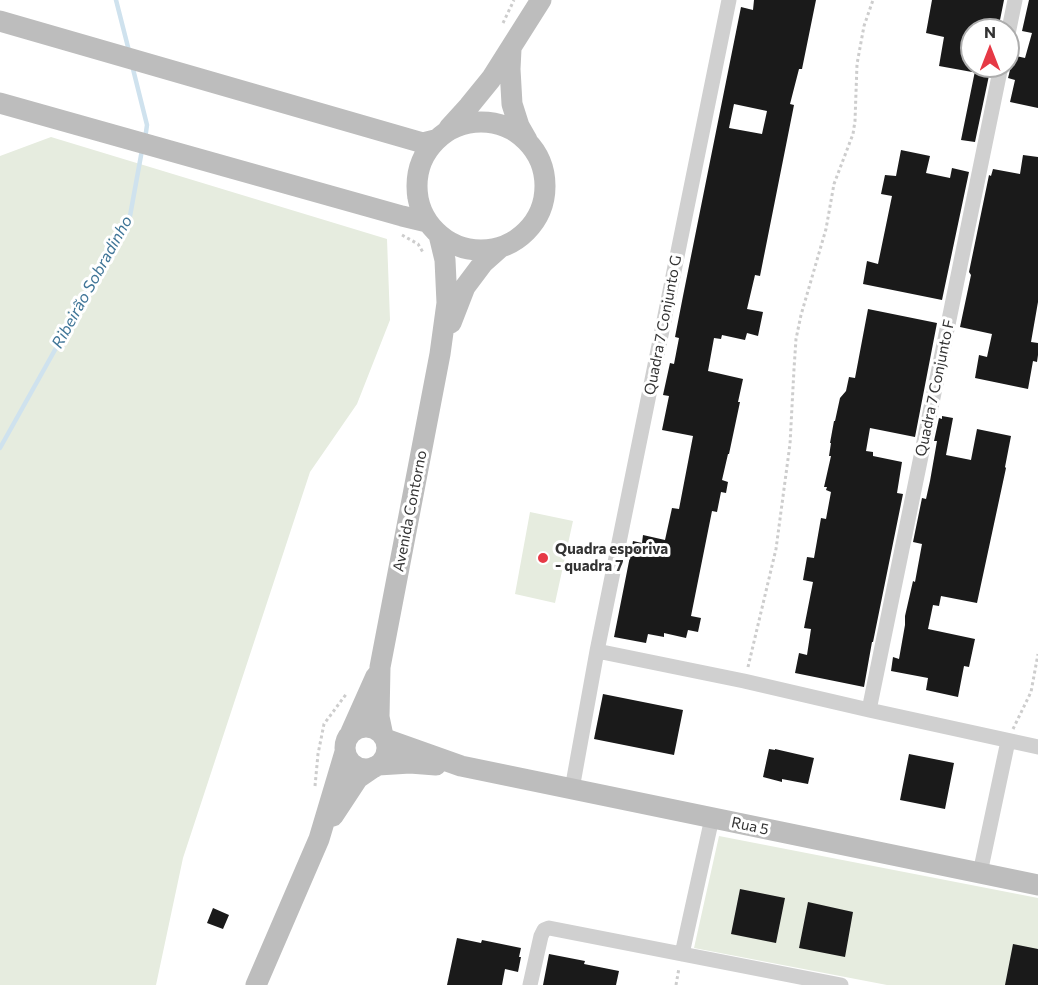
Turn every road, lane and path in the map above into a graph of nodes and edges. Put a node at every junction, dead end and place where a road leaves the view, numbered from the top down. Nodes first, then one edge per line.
1 (542, 0) edge
2 (729, 0) edge
3 (873, 0) edge
4 (1015, 0) edge
5 (1011, 18) edge
6 (0, 21) edge
7 (512, 45) junction
8 (999, 78) edge
9 (0, 103) edge
10 (435, 138) junction
11 (528, 140) junction
12 (402, 216) junction
13 (433, 228) junction
14 (501, 248) junction
15 (428, 260) dead end
16 (440, 354) junction
17 (597, 651) junction
18 (1038, 654) edge
19 (380, 667) junction
20 (744, 681) junction
21 (350, 689) dead end
22 (869, 710) junction
23 (384, 738) junction
24 (1008, 741) junction
25 (348, 742) junction
26 (1038, 747) edge
27 (376, 766) junction
28 (461, 766) junction
29 (572, 789) junction
30 (315, 792) dead end
31 (712, 818) junction
32 (319, 839) junction
33 (980, 873) junction
34 (1038, 885) edge
35 (682, 954) junction
36 (822, 983) edge
37 (256, 985) edge
38 (530, 985) edge
39 (841, 985) edge

1 - 7 main road
2 - 17 street, Quadra 7 Conjunto G
3 - 20 path
4 - 5 street
6 - 10 main road
7 - 10 main road
7 - 11 main road
8 - 22 street, Quadra 7 Conjunto F
9 - 12 main road
10 - 11 main road
10 - 12 path
10 - 13 main road
11 - 14 main road
12 - 13 main road
12 - 15 path
13 - 14 main road
13 - 16 main road, Avenida Contorno
14 - 16 main road, Avenida Contorno
16 - 19 main road, Avenida Contorno
17 - 20 street
17 - 29 street, Quadra 7 Conjunto G
18 - 24 path
19 - 23 main road, Avenida Contorno
19 - 25 main road, Avenida Contorno
20 - 22 street
21 - 30 path
22 - 24 street
23 - 25 main road
23 - 27 main road
23 - 28 main road, Rua 5
24 - 26 street
24 - 33 street
25 - 27 main road
25 - 32 main road, Avenida Contorno
27 - 28 main road, Rua 5
27 - 32 main road, Avenida Contorno
28 - 29 main road, Rua 5
29 - 31 main road, Rua 5
31 - 33 main road, Rua 5
31 - 35 street
32 - 37 main road, Avenida Contorno
33 - 34 main road, Rua 5
35 - 36 street
35 - 38 street
36 - 39 street

